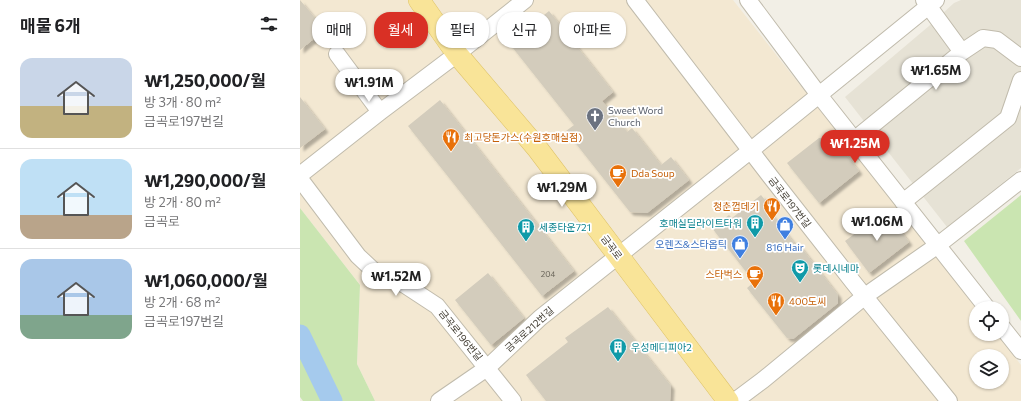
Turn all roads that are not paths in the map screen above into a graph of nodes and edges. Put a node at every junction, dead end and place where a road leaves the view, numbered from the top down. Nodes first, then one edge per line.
1 (419, 0) edge
2 (525, 0) edge
3 (635, 0) edge
4 (748, 0) edge
5 (930, 2) edge
6 (962, 52) junction
7 (336, 54) dead end
8 (457, 54) junction
9 (1021, 58) edge
10 (1021, 80) edge
11 (819, 95) junction
12 (380, 112) junction
13 (854, 140) junction
14 (750, 152) junction
15 (300, 175) edge
16 (300, 179) edge
17 (1021, 180) edge
18 (903, 202) junction
19 (938, 245) junction
20 (619, 256) junction
21 (865, 296) junction
22 (982, 301) edge
23 (1009, 336) edge
24 (1021, 351) edge
25 (487, 368) junction
26 (439, 401) edge
27 (513, 401) edge
28 (728, 401) edge
29 (735, 401) edge
30 (949, 401) edge

1 - 8 main road, 금곡로
2 - 8 street
3 - 14 street, 금곡로197번길
4 - 11 street
5 - 6 street
5 - 11 street, 금곡로212번길
6 - 9 street
6 - 13 street
7 - 12 street
8 - 12 street
8 - 20 main road, 금곡로
10 - 18 street
11 - 13 street
11 - 14 street, 금곡로212번길
12 - 15 street
13 - 18 street
14 - 20 street, 금곡로212번길
14 - 21 street, 금곡로197번길
16 - 25 street, 금곡로196번길
17 - 19 street
18 - 19 street
19 - 21 street
19 - 22 street
20 - 25 street, 금곡로212번길
20 - 28 main road, 금곡로
21 - 29 street
21 - 30 street, 금곡로197번길
23 - 24 street
25 - 26 street, 금곡로212번길
25 - 27 street, 금곡로196번길

